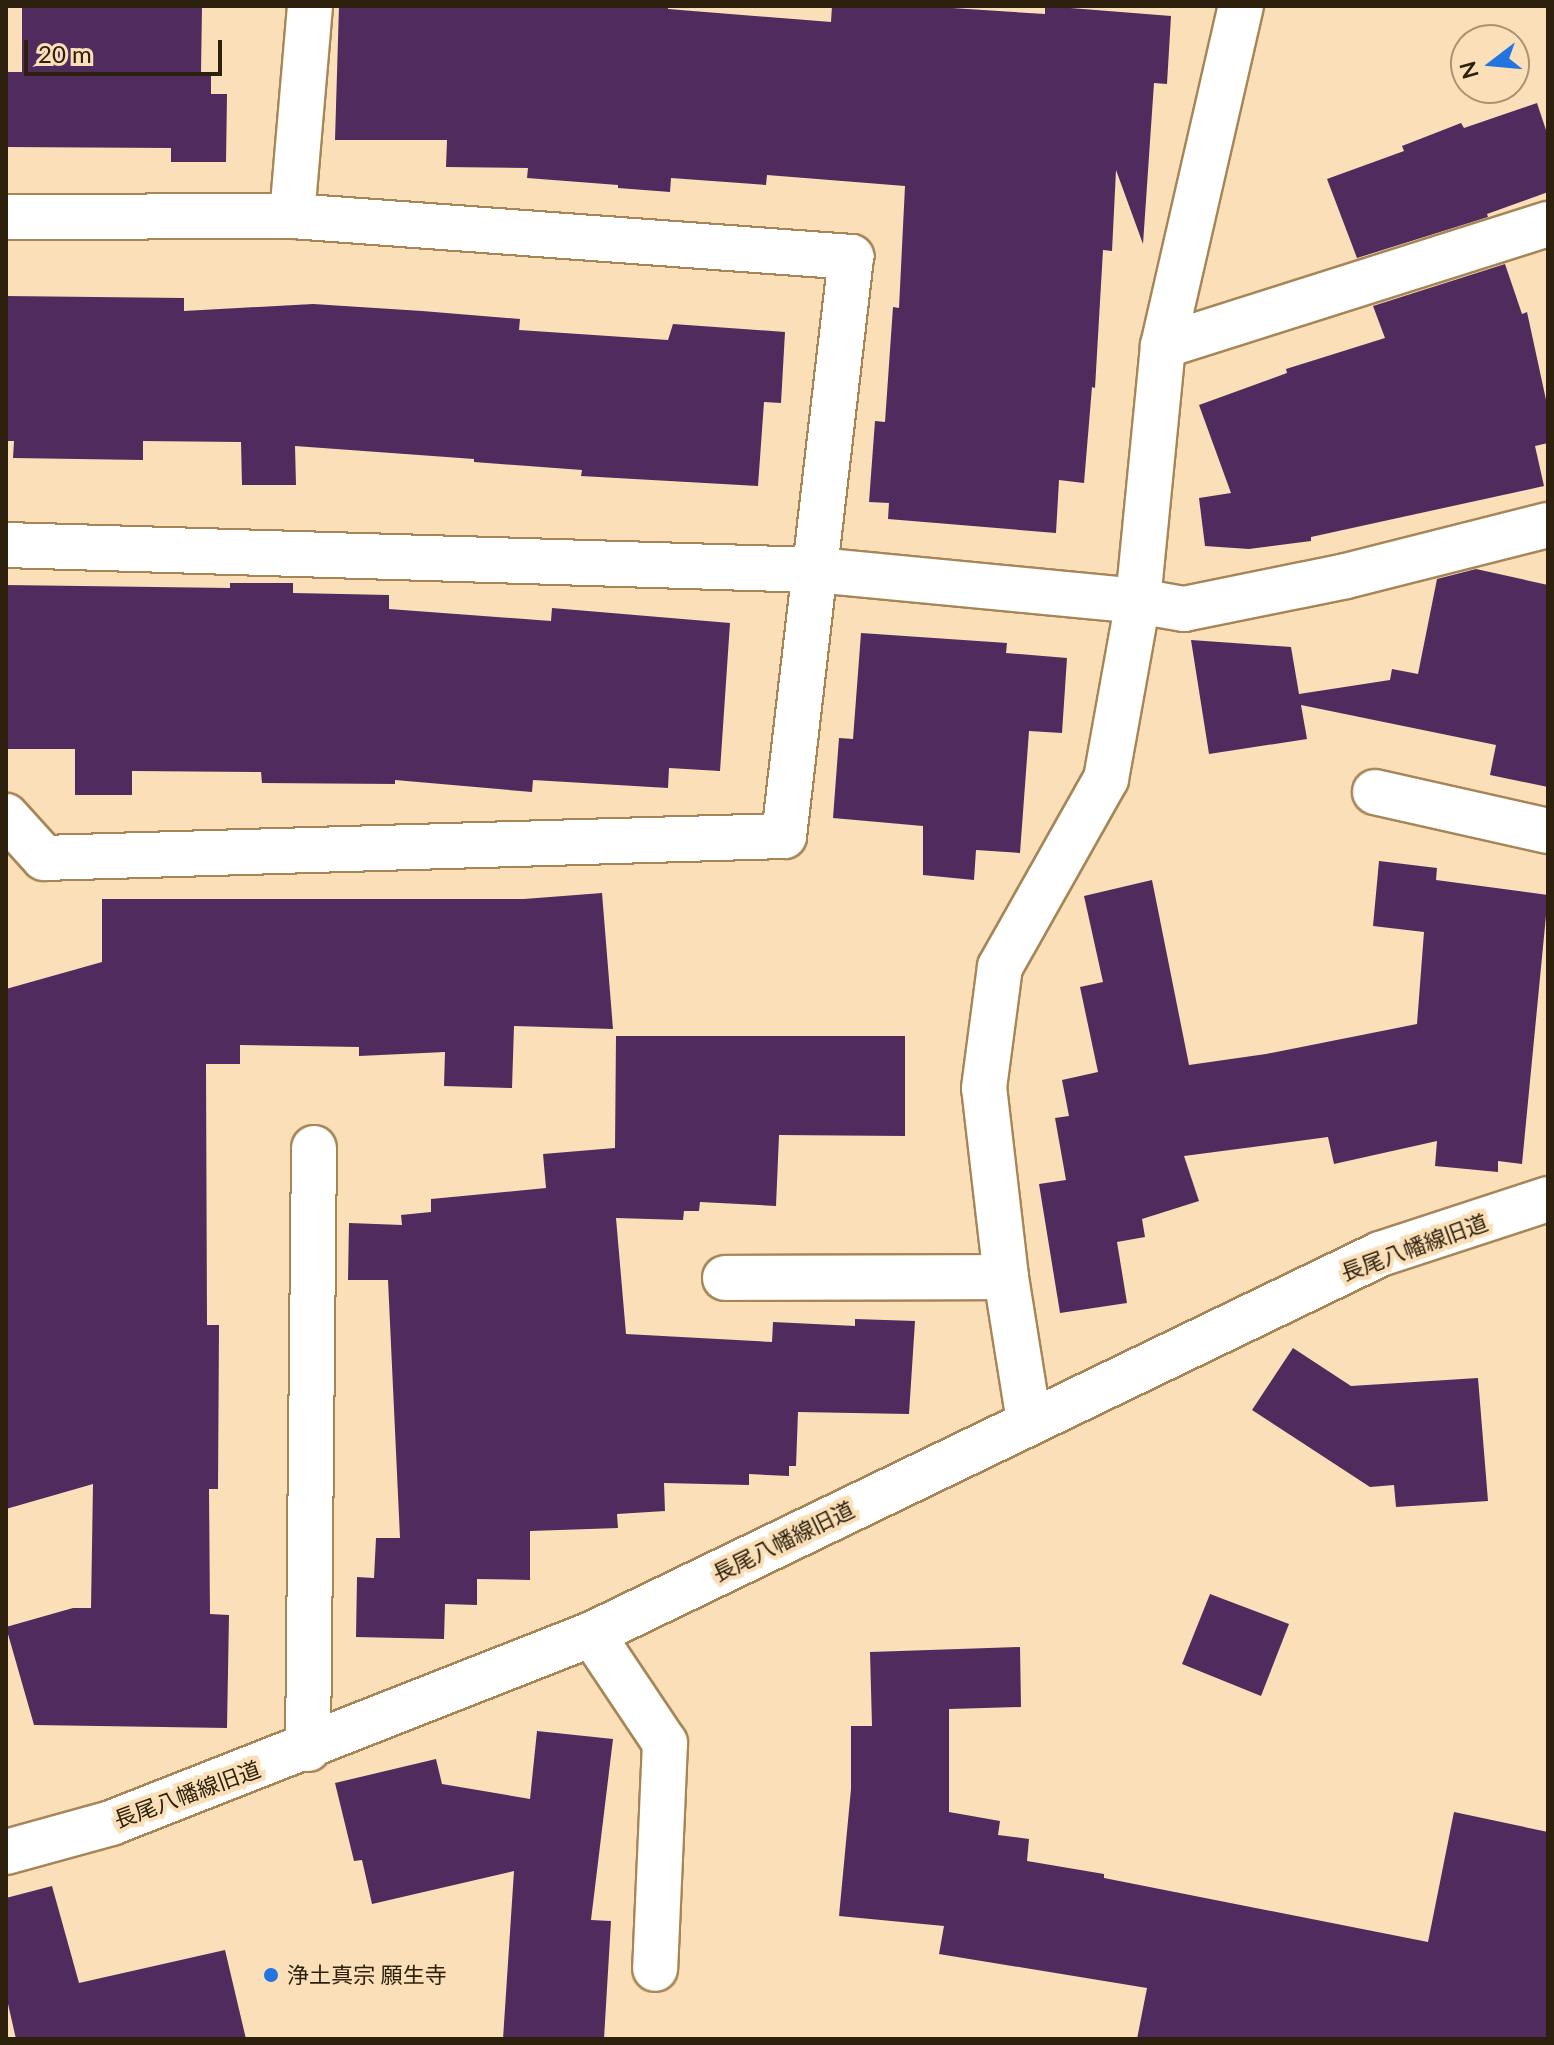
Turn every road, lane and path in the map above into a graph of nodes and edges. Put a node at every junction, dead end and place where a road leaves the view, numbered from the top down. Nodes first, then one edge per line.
1 (310, 6) edge
2 (1241, 6) edge
3 (292, 216) junction
4 (6, 217) edge
5 (1548, 224) edge
6 (1163, 346) junction
7 (1548, 525) edge
8 (6, 545) edge
9 (816, 570) junction
10 (1138, 601) junction
11 (1375, 792) dead end
12 (6, 816) edge
13 (1548, 831) edge
14 (314, 1148) dead end
15 (1548, 1199) edge
16 (1006, 1277) junction
17 (725, 1278) dead end
18 (1029, 1421) junction
19 (592, 1634) junction
20 (308, 1749) junction
21 (6, 1852) edge
22 (655, 1969) dead end

1 - 3 street
2 - 6 street
3 - 4 street
3 - 9 street
5 - 6 street
6 - 10 street
7 - 10 street
8 - 9 street
9 - 10 street
9 - 12 street
10 - 16 street
11 - 13 street
14 - 20 street
15 - 18 street, 長尾八幡線旧道
16 - 17 street
16 - 18 street
18 - 19 street, 長尾八幡線旧道
19 - 20 street, 長尾八幡線旧道
19 - 22 street
20 - 21 street, 長尾八幡線旧道

